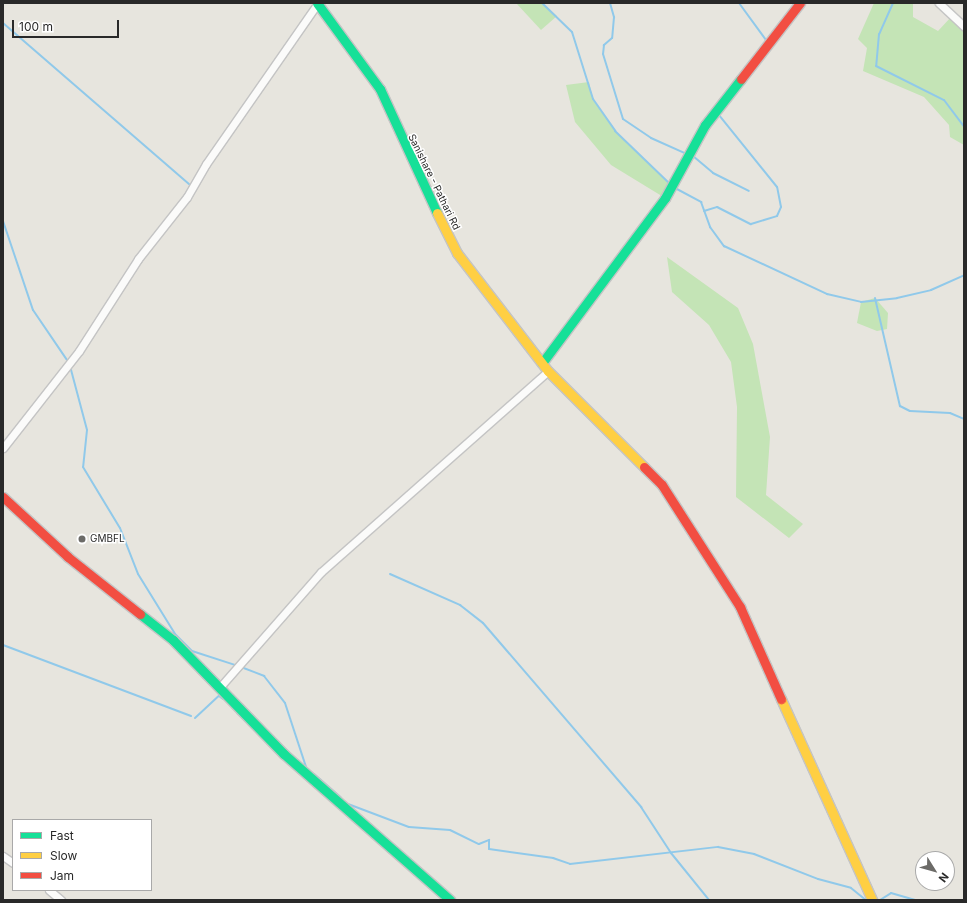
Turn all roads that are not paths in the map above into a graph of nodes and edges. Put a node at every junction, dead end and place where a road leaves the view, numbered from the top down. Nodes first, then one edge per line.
1 (800, 3) edge
2 (939, 3) edge
3 (317, 4) edge
4 (964, 26) edge
5 (545, 367) junction
6 (3, 448) edge
7 (3, 497) edge
8 (220, 687) junction
9 (3, 856) edge
10 (12, 862) edge
11 (50, 891) edge
12 (61, 900) edge
13 (450, 900) edge
14 (872, 900) edge

1 - 5 street
2 - 4 street
3 - 5 street, Sanishare - Pathari Rd
3 - 6 street
5 - 8 street
5 - 14 street, Sanishare - Pathari Rd
7 - 8 street
8 - 13 street
9 - 10 street
11 - 12 street

